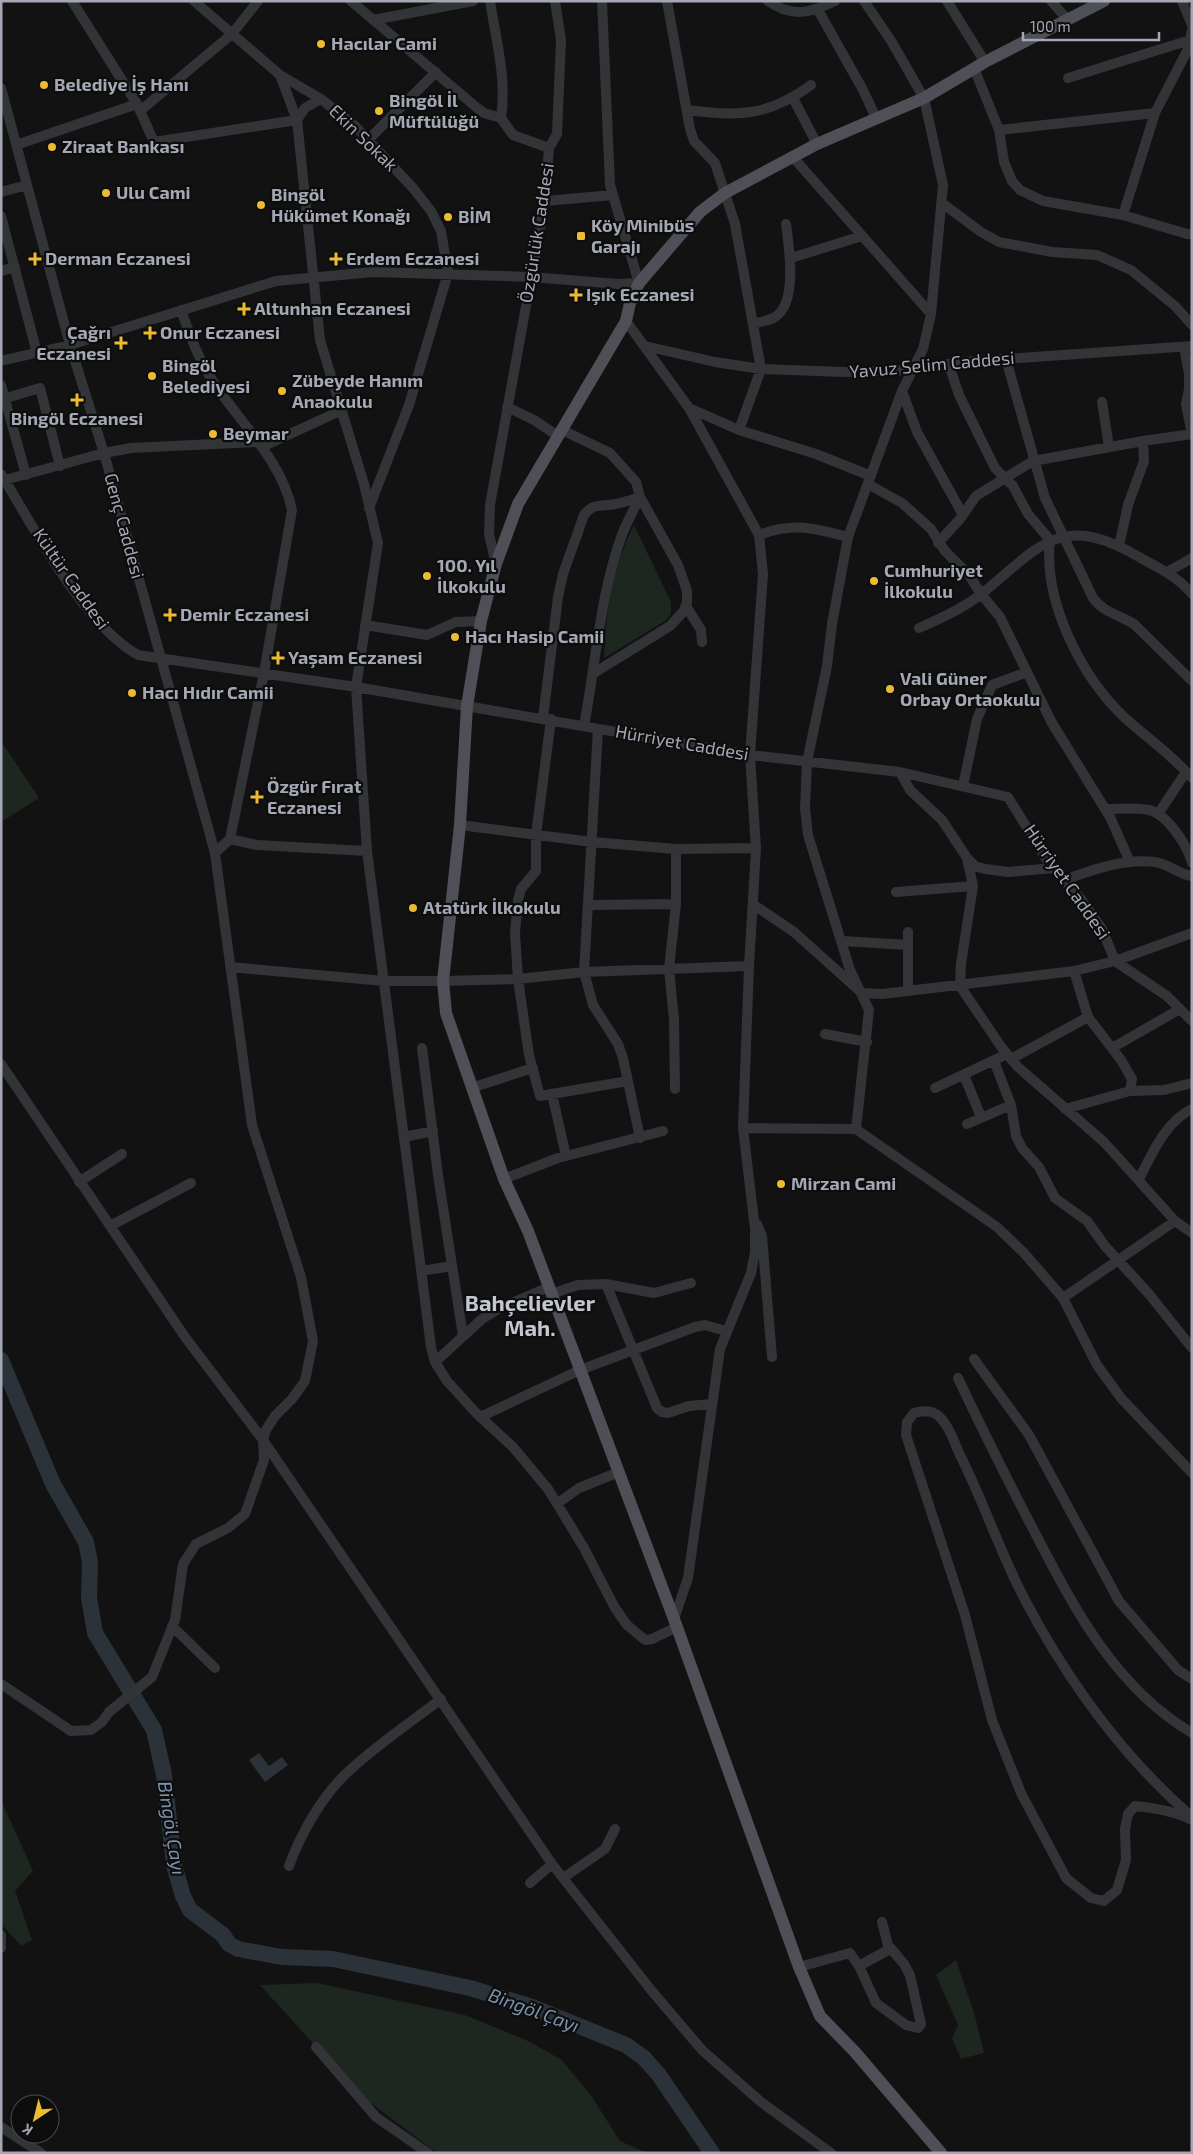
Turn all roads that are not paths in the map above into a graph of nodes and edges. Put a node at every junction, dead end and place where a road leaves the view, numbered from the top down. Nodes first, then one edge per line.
1 (72, 1) edge
2 (194, 1) edge
3 (258, 1) edge
4 (351, 1) edge
5 (473, 1) edge
6 (490, 1) edge
7 (554, 1) edge
8 (602, 1) edge
9 (667, 1) edge
10 (768, 1) edge
11 (834, 1) edge
12 (864, 1) edge
13 (1051, 1) edge
14 (1104, 1) edge
15 (1182, 1) edge
16 (949, 2) edge
17 (818, 10) junction
18 (373, 20) junction
19 (1068, 20) junction
20 (1192, 23) edge
21 (1192, 30) edge
22 (232, 34) junction
23 (1190, 40) junction
24 (980, 65) junction
25 (436, 72) junction
26 (280, 75) junction
27 (1068, 78) dead end
28 (811, 85) dead end
29 (1, 88) edge
30 (793, 98) junction
31 (924, 98) junction
32 (321, 99) junction
33 (139, 108) junction
34 (688, 110) junction
35 (1155, 114) junction
36 (501, 118) junction
37 (876, 118) junction
38 (296, 120) junction
39 (6, 127) edge
40 (999, 130) junction
41 (368, 140) junction
42 (817, 144) junction
43 (16, 145) junction
44 (549, 148) junction
45 (792, 156) junction
46 (27, 185) junction
47 (1, 192) edge
48 (725, 193) junction
49 (613, 195) junction
50 (545, 201) junction
51 (942, 203) junction
52 (1123, 215) junction
53 (1, 216) edge
54 (786, 224) dead end
55 (1192, 234) edge
56 (862, 236) junction
57 (791, 258) junction
58 (15, 267) junction
59 (1, 271) edge
60 (448, 273) junction
61 (531, 277) junction
62 (313, 278) junction
63 (639, 283) junction
64 (181, 310) junction
65 (931, 314) junction
66 (626, 321) junction
67 (752, 324) junction
68 (1192, 325) edge
69 (70, 345) junction
70 (645, 346) junction
71 (1188, 346) edge
72 (37, 352) junction
73 (1006, 359) junction
74 (1, 361) edge
75 (948, 365) junction
76 (761, 369) junction
77 (912, 370) junction
78 (1, 385) edge
79 (902, 391) junction
80 (6, 398) junction
81 (1102, 402) dead end
82 (507, 408) junction
83 (689, 408) junction
84 (340, 412) junction
85 (739, 430) junction
86 (560, 433) junction
87 (1192, 435) edge
88 (1143, 441) junction
89 (258, 442) junction
90 (1109, 447) junction
91 (104, 453) junction
92 (1033, 461) junction
93 (60, 466) junction
94 (26, 475) junction
95 (3, 477) edge
96 (1003, 478) junction
97 (869, 480) junction
98 (640, 498) junction
99 (370, 508) junction
100 (963, 515) junction
101 (759, 535) junction
102 (1063, 536) junction
103 (848, 537) junction
104 (1050, 540) junction
105 (938, 543) junction
106 (1119, 546) junction
107 (1192, 558) edge
108 (496, 564) junction
109 (1168, 572) junction
110 (981, 594) junction
111 (1192, 594) edge
112 (686, 606) junction
113 (481, 621) junction
114 (365, 625) junction
115 (919, 628) dead end
116 (702, 642) dead end
117 (160, 658) junction
118 (1027, 672) junction
119 (264, 673) junction
120 (594, 673) junction
121 (1192, 681) edge
122 (356, 687) junction
123 (467, 706) junction
124 (547, 718) junction
125 (584, 726) junction
126 (598, 729) junction
127 (750, 755) junction
128 (807, 762) junction
129 (900, 772) junction
130 (1189, 775) edge
131 (962, 786) junction
132 (1105, 809) junction
133 (1158, 814) junction
134 (460, 825) junction
135 (536, 835) junction
136 (230, 839) junction
137 (592, 842) junction
138 (756, 848) junction
139 (676, 849) junction
140 (367, 851) junction
141 (215, 853) junction
142 (967, 858) junction
143 (1130, 862) junction
144 (1192, 863) edge
145 (1054, 868) junction
146 (1192, 876) edge
147 (1064, 880) junction
148 (973, 886) junction
149 (896, 892) dead end
150 (676, 904) junction
151 (588, 905) junction
152 (754, 905) junction
153 (908, 932) dead end
154 (1192, 934) edge
155 (843, 941) junction
156 (908, 945) junction
157 (1115, 961) junction
158 (749, 966) junction
159 (230, 967) junction
160 (669, 969) junction
161 (1074, 971) junction
162 (584, 972) junction
163 (518, 979) junction
164 (384, 981) junction
165 (444, 982) junction
166 (960, 986) junction
167 (908, 991) junction
168 (862, 993) junction
169 (1180, 1009) junction
170 (1088, 1017) junction
171 (1192, 1021) edge
172 (826, 1034) dead end
173 (867, 1042) junction
174 (422, 1048) dead end
175 (1112, 1048) junction
176 (1009, 1057) junction
177 (994, 1061) junction
178 (1, 1064) edge
179 (532, 1068) junction
180 (964, 1075) junction
181 (628, 1081) junction
182 (1192, 1083) edge
183 (471, 1088) junction
184 (935, 1088) dead end
185 (675, 1089) dead end
186 (1130, 1091) junction
187 (552, 1094) junction
188 (1011, 1105) junction
189 (1065, 1109) junction
190 (1192, 1109) edge
191 (981, 1117) junction
192 (966, 1124) dead end
193 (743, 1128) junction
194 (856, 1129) junction
195 (433, 1131) junction
196 (663, 1131) dead end
197 (404, 1137) junction
198 (640, 1138) junction
199 (122, 1154) dead end
200 (566, 1156) junction
201 (504, 1179) junction
202 (1139, 1180) junction
203 (79, 1182) junction
204 (191, 1183) dead end
205 (754, 1217) junction
206 (1175, 1221) junction
207 (110, 1226) junction
208 (1192, 1233) edge
209 (1120, 1260) junction
210 (452, 1266) junction
211 (421, 1271) junction
212 (691, 1283) dead end
213 (606, 1284) junction
214 (550, 1290) junction
215 (1062, 1298) junction
216 (726, 1331) junction
217 (463, 1336) junction
218 (1192, 1348) edge
219 (634, 1351) junction
220 (772, 1357) dead end
221 (974, 1359) dead end
222 (435, 1362) junction
223 (580, 1370) junction
224 (958, 1378) dead end
225 (712, 1404) junction
226 (480, 1417) junction
227 (263, 1440) junction
228 (619, 1472) junction
229 (1192, 1473) edge
230 (558, 1503) junction
231 (676, 1623) junction
232 (172, 1626) junction
233 (216, 1668) dead end
234 (1192, 1679) edge
235 (1, 1684) edge
236 (441, 1699) junction
237 (1192, 1733) edge
238 (1192, 1819) edge
239 (615, 1829) dead end
240 (552, 1864) junction
241 (288, 1866) dead end
242 (563, 1878) junction
243 (530, 1882) dead end
244 (882, 1922) dead end
245 (1, 1935) edge
246 (1, 1948) edge
247 (890, 1949) junction
248 (859, 1966) junction
249 (800, 1967) junction
250 (316, 2047) dead end
251 (1, 2127) edge
252 (41, 2153) edge
253 (428, 2153) edge
254 (830, 2153) edge
255 (941, 2153) edge

1 - 33 street
2 - 22 street, Ekin Sokak
3 - 22 street
4 - 18 street, Özgürlük Caddesi
5 - 18 street
6 - 36 street
7 - 44 street
8 - 49 street
9 - 34 street
10 - 17 street
11 - 17 street
12 - 31 street
13 - 19 street
14 - 19 main road
15 - 20 street
16 - 24 street
17 - 37 street
18 - 25 street, Özgürlük Caddesi
19 - 24 main road
21 - 23 street
22 - 26 street, Ekin Sokak
22 - 33 street
23 - 27 street
23 - 35 street
24 - 31 main road
24 - 40 street
25 - 36 street, Özgürlük Caddesi
25 - 41 street
26 - 32 street, Ekin Sokak
26 - 38 street
28 - 30 street
29 - 39 street, Genç Caddesi
30 - 34 street
30 - 42 street
31 - 37 main road
31 - 51 street
32 - 38 street
32 - 41 street, Ekin Sokak
33 - 38 street
33 - 43 street
34 - 48 street
35 - 40 street
35 - 52 street
36 - 44 street, Özgürlük Caddesi
37 - 42 main road
38 - 62 street
39 - 43 street, Genç Caddesi
40 - 52 street
41 - 60 street, Ekin Sokak
42 - 45 main road
43 - 46 street, Genç Caddesi
44 - 50 street, Özgürlük Caddesi
45 - 48 main road
45 - 56 street
46 - 47 street
46 - 69 street, Genç Caddesi
48 - 63 main road
48 - 67 street
49 - 50 street
49 - 63 street
50 - 61 street, Özgürlük Caddesi
51 - 65 street
51 - 68 street
52 - 55 street
53 - 58 street
54 - 57 street
56 - 57 street
56 - 65 street
57 - 67 street
58 - 59 street
58 - 72 street
60 - 61 street
60 - 62 street
60 - 99 street
61 - 63 street
61 - 82 street, Özgürlük Caddesi
62 - 64 street
62 - 84 street
63 - 66 main road
64 - 69 street
64 - 89 street
65 - 77 street
66 - 70 street
66 - 86 main road
67 - 76 street
69 - 72 street
69 - 91 street, Genç Caddesi
70 - 76 street, Yavuz Selim Caddesi
70 - 83 street
71 - 73 street, Yavuz Selim Caddesi
71 - 87 street
72 - 74 street
73 - 75 street, Yavuz Selim Caddesi
73 - 92 street
75 - 77 street, Yavuz Selim Caddesi
75 - 96 street
76 - 77 street, Yavuz Selim Caddesi
76 - 85 street
77 - 79 street
78 - 80 street
79 - 97 street
79 - 100 street
80 - 93 street
80 - 94 street
81 - 90 street
82 - 86 street
82 - 108 street, Özgürlük Caddesi
83 - 85 street
83 - 101 street
84 - 89 street
84 - 99 street
85 - 97 street
86 - 98 street
86 - 108 main road
87 - 88 street
88 - 90 street
88 - 106 street
89 - 91 street
89 - 119 street
90 - 92 street
91 - 93 street
91 - 117 street, Genç Caddesi
92 - 96 street
92 - 102 street
93 - 94 street
94 - 95 street
95 - 117 street, Kültür Caddesi
96 - 100 street
96 - 104 street
97 - 103 street
97 - 105 street
98 - 112 street
98 - 120 street
98 - 124 street
99 - 114 street
100 - 105 street
101 - 103 street
101 - 127 street
102 - 104 street
102 - 106 street
102 - 121 street
103 - 128 street
104 - 110 street
104 - 130 street
105 - 110 street
106 - 109 street
107 - 109 street
108 - 113 main road
109 - 111 street
110 - 115 street
110 - 118 street
112 - 116 street
112 - 120 street
113 - 114 street
113 - 123 main road
114 - 122 street
117 - 119 street, Hürriyet Caddesi
117 - 141 street, Genç Caddesi
118 - 131 street
118 - 132 street
119 - 122 street, Hürriyet Caddesi
119 - 136 street
120 - 125 street
122 - 123 street, Hürriyet Caddesi
122 - 140 street
123 - 124 street, Hürriyet Caddesi
123 - 134 main road
124 - 125 street, Hürriyet Caddesi
124 - 135 street
125 - 126 street, Hürriyet Caddesi
126 - 127 street, Hürriyet Caddesi
126 - 137 street
127 - 128 street, Hürriyet Caddesi
127 - 138 street
128 - 129 street, Hürriyet Caddesi
128 - 155 street
129 - 131 street, Hürriyet Caddesi
129 - 142 street
130 - 133 street
131 - 145 street, Hürriyet Caddesi
132 - 133 street
132 - 143 street
133 - 144 street
134 - 135 street
134 - 165 main road
135 - 137 street
135 - 163 street
136 - 140 street
136 - 141 street
137 - 139 street
137 - 151 street
138 - 139 street
138 - 152 street
139 - 150 street
140 - 164 street
141 - 159 street, Genç Caddesi
142 - 145 street
142 - 148 street
143 - 146 street
143 - 147 street
145 - 147 street, Hürriyet Caddesi
147 - 157 street, Hürriyet Caddesi
148 - 149 street
148 - 166 street
150 - 151 street
150 - 160 street
151 - 162 street
152 - 158 street
152 - 168 street
153 - 156 street
154 - 157 street
155 - 156 street
155 - 168 street
156 - 167 street
157 - 161 street
157 - 169 street
158 - 160 street
158 - 193 street
159 - 164 street
159 - 227 street, Genç Caddesi
160 - 162 street
160 - 185 street
161 - 166 street
161 - 170 street
162 - 163 street
162 - 181 street
163 - 165 street
163 - 179 street
164 - 165 street
164 - 197 street
165 - 183 main road
166 - 167 street
166 - 176 street
167 - 168 street
168 - 173 street
169 - 171 street
169 - 175 street
170 - 175 street
170 - 176 street
172 - 173 street
173 - 194 street
174 - 195 street
175 - 186 street
176 - 177 street
176 - 189 street
177 - 180 street
177 - 188 street
178 - 203 street
179 - 183 street
179 - 187 street
180 - 184 street
180 - 191 street
181 - 187 street
181 - 198 street
182 - 186 street
183 - 201 main road
186 - 189 street
187 - 200 street
188 - 191 street
188 - 209 street
189 - 202 street
190 - 202 street
191 - 192 street
193 - 194 street
193 - 205 street
194 - 215 street
195 - 197 street
195 - 210 street
196 - 198 street
197 - 211 street
198 - 200 street
199 - 203 street
200 - 201 street
201 - 214 main road
202 - 206 street
203 - 207 street
204 - 207 street
205 - 216 street
205 - 220 street
206 - 208 street
206 - 209 street
207 - 227 street
209 - 215 street
209 - 218 street
210 - 211 street
210 - 217 street
211 - 222 street
212 - 213 street
213 - 214 street
213 - 219 street
214 - 217 street
214 - 223 main road
215 - 229 street
216 - 219 street
216 - 225 street
217 - 222 street
219 - 223 street
219 - 225 street
221 - 234 street
222 - 226 street
223 - 226 street
223 - 228 main road
224 - 237 street
225 - 231 street
226 - 230 street
227 - 232 street
227 - 236 street
228 - 230 street
228 - 231 main road
230 - 231 street
231 - 249 main road
232 - 233 street
232 - 235 street
236 - 240 street
236 - 241 street
238 - 238 street
239 - 242 street
240 - 242 street
240 - 243 street
242 - 254 street
244 - 247 street
245 - 246 street
247 - 248 street
247 - 248 street
248 - 249 street
249 - 255 main road
250 - 253 street
251 - 252 street

